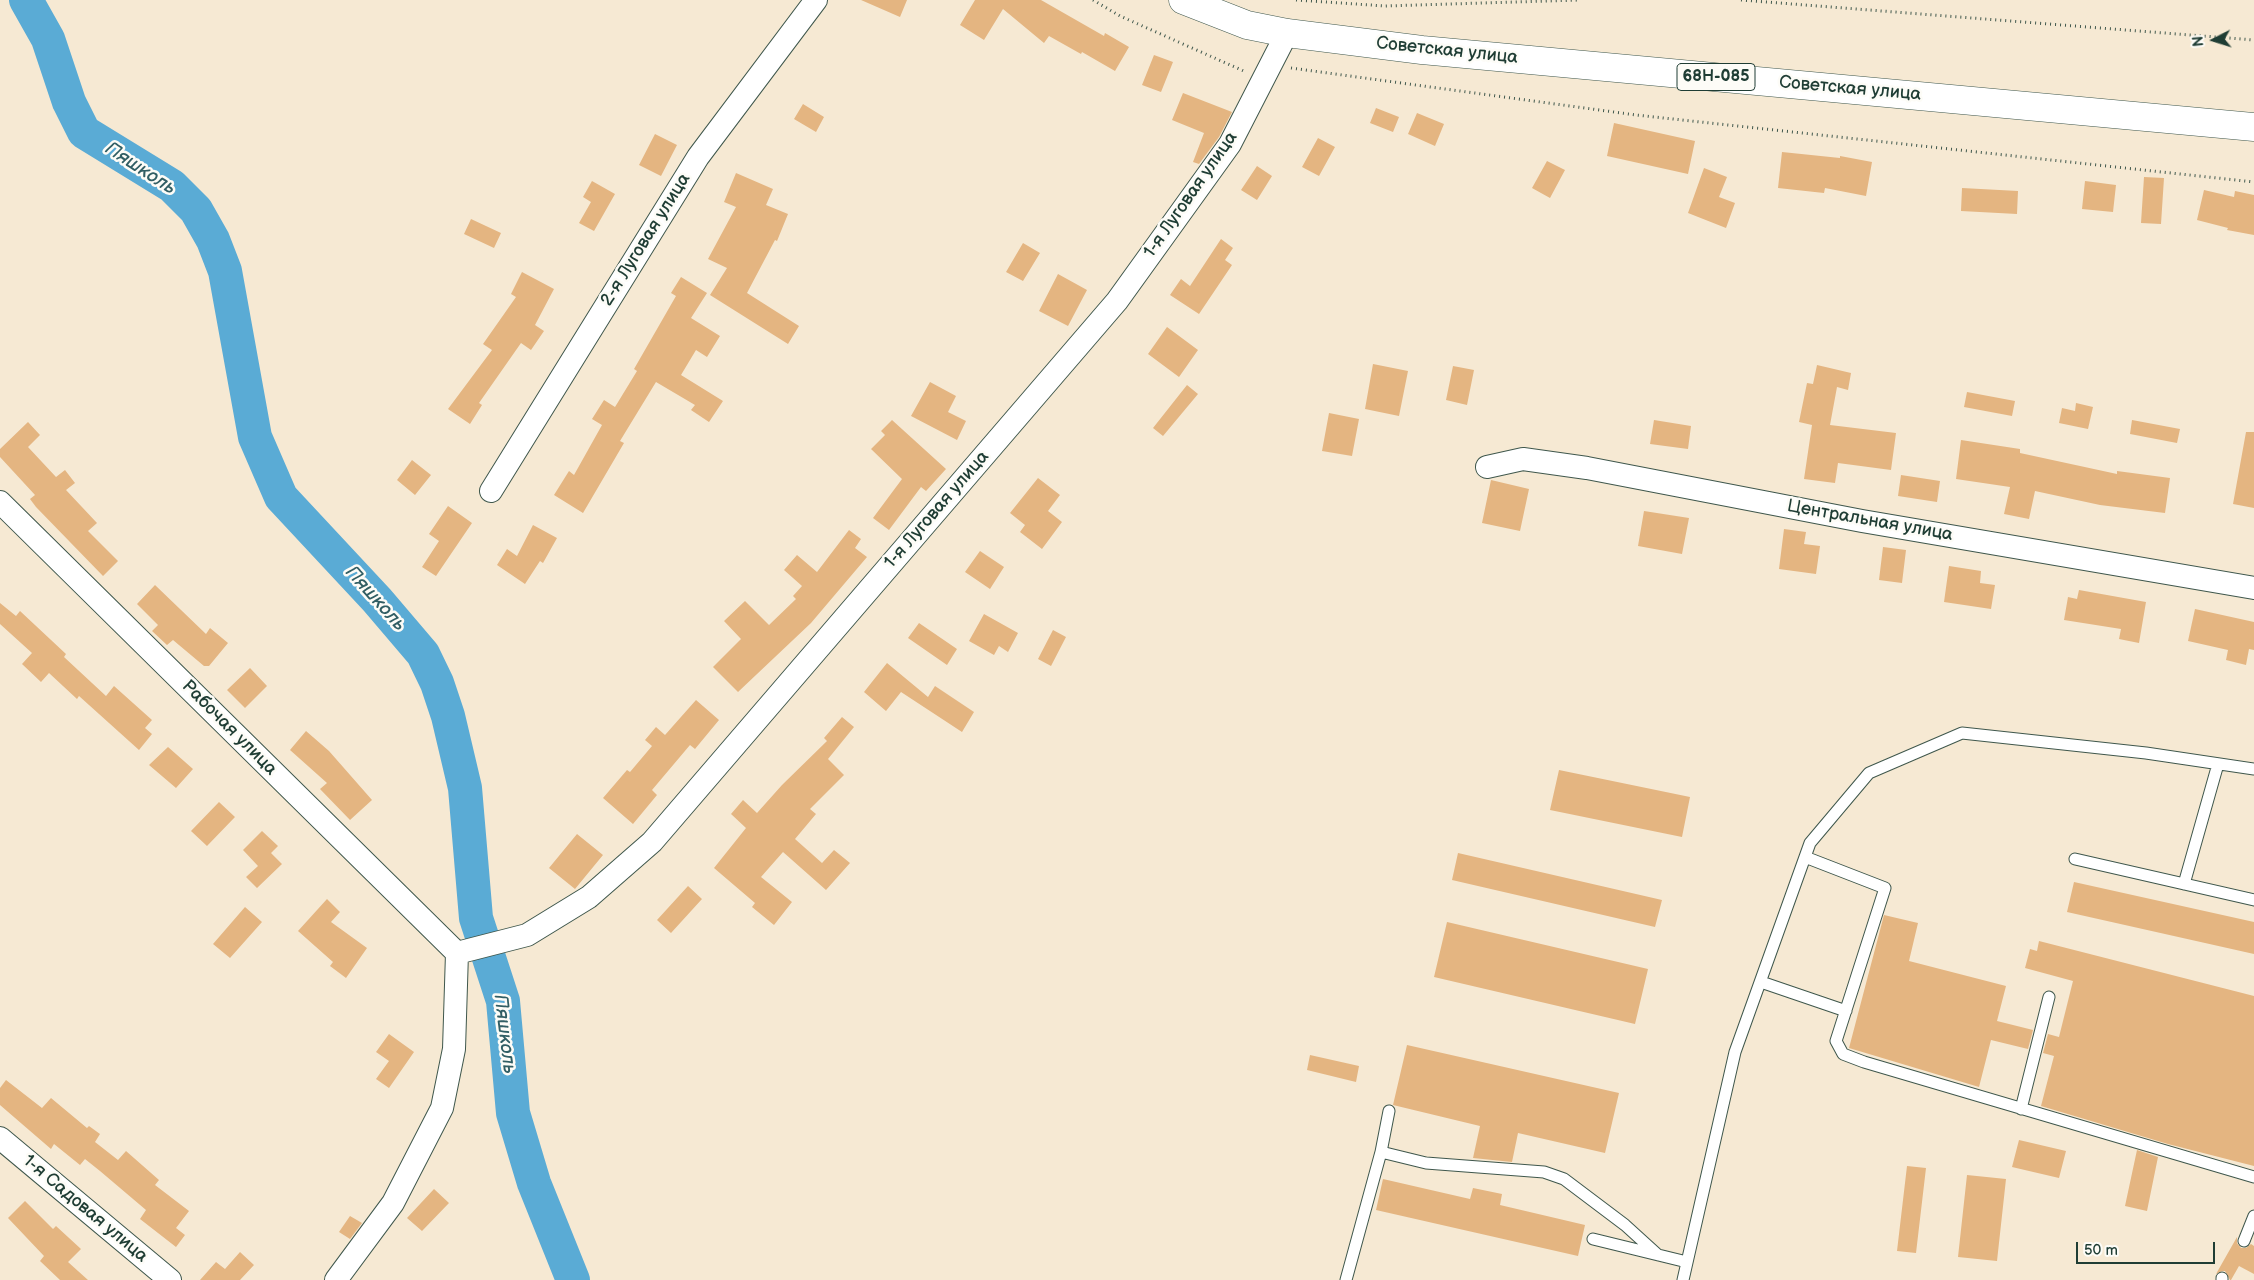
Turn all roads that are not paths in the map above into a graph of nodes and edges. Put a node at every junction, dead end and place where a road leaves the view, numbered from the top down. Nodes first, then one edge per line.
1 (816, 0) edge
2 (1183, 0) edge
3 (1287, 33) junction
4 (2254, 127) edge
5 (1487, 467) dead end
6 (491, 491) dead end
7 (0, 502) edge
8 (2254, 588) edge
9 (2218, 764) junction
10 (2254, 769) edge
11 (1805, 857) junction
12 (2075, 859) dead end
13 (2184, 884) junction
14 (2254, 900) edge
15 (457, 953) junction
16 (1761, 982) junction
17 (2049, 997) dead end
18 (1846, 1011) junction
19 (2021, 1108) junction
20 (1389, 1111) dead end
21 (0, 1138) edge
22 (1381, 1152) junction
23 (2254, 1177) edge
24 (2254, 1216) edge
25 (1593, 1239) dead end
26 (2244, 1240) dead end
27 (1658, 1256) junction
28 (1687, 1262) junction
29 (170, 1280) edge
30 (336, 1280) edge
31 (1346, 1280) edge
32 (1683, 1280) edge

1 - 6 street, 2-я Луговая улица
2 - 3 main road, Советская улица / 68Н-085
3 - 4 main road, Советская улица / 68Н-085
3 - 15 street, 1-я Луговая улица
5 - 8 street, Центральная улица
7 - 15 street, Рабочая улица
9 - 10 lane
9 - 11 lane
9 - 13 lane
11 - 16 lane
11 - 18 lane
12 - 13 lane
13 - 14 lane
15 - 30 street
16 - 18 lane
16 - 28 lane
17 - 19 lane
18 - 19 lane
19 - 23 lane
20 - 22 lane
21 - 29 street, 1-я Садовая улица
22 - 27 lane
22 - 31 lane
24 - 26 lane
25 - 27 lane
27 - 28 lane
28 - 32 lane

